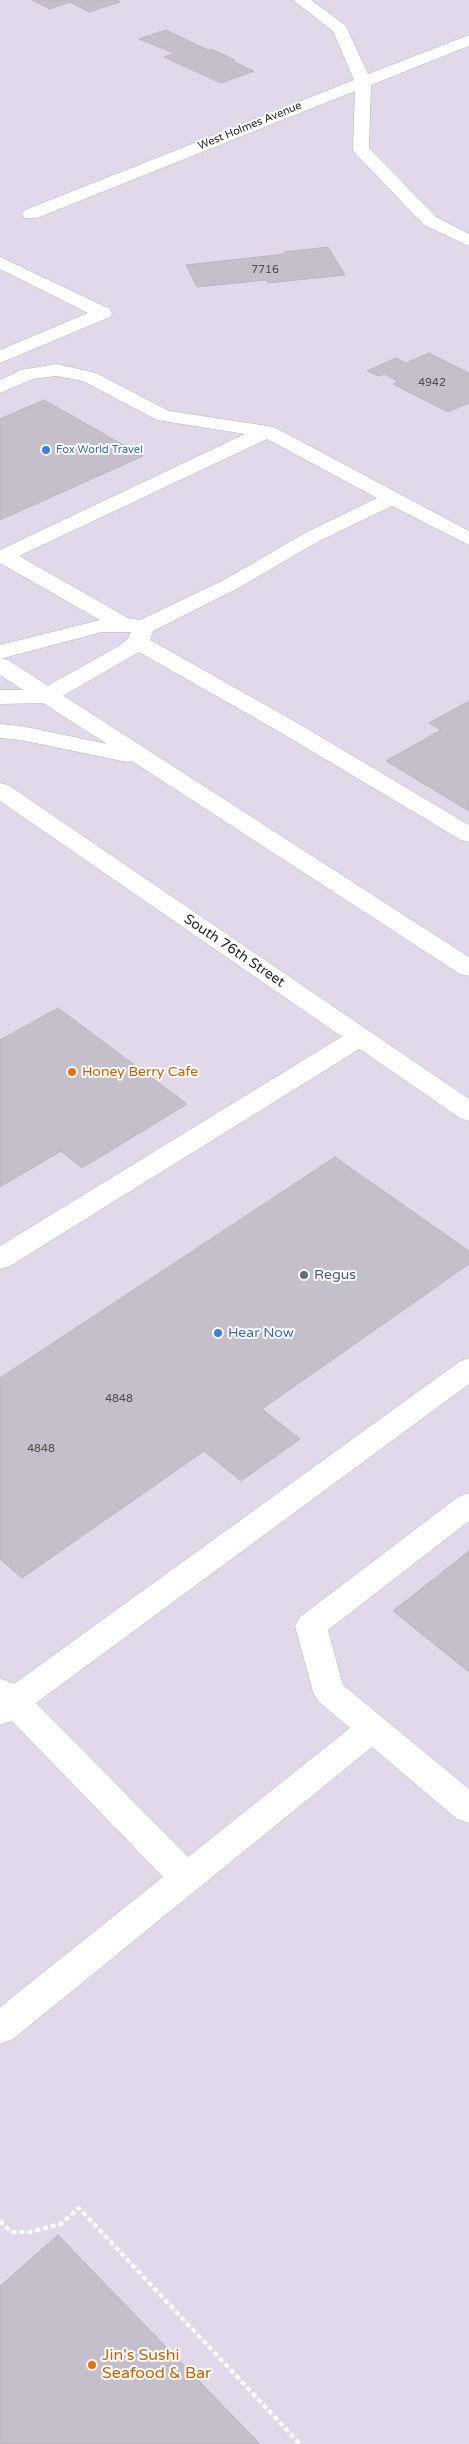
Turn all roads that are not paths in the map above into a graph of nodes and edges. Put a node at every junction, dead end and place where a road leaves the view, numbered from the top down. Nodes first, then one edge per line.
1 (301, 0) edge
2 (469, 40) edge
3 (363, 81) junction
4 (31, 214) dead end
5 (469, 241) edge
6 (0, 262) edge
7 (2, 353) edge
8 (0, 387) edge
9 (267, 431) junction
10 (392, 498) junction
11 (469, 539) edge
12 (122, 624) junction
13 (140, 634) junction
14 (0, 652) edge
15 (0, 666) edge
16 (46, 696) junction
17 (0, 697) edge
18 (0, 731) edge
19 (144, 758) junction
20 (0, 790) edge
21 (469, 835) edge
22 (469, 968) edge
23 (360, 1037) junction
24 (469, 1112) edge
25 (0, 1259) edge
26 (469, 1369) edge
27 (469, 1505) edge
28 (5, 1702) edge
29 (360, 1718) junction
30 (469, 1809) edge
31 (186, 1878) junction
32 (0, 2028) edge

1 - 3 street
2 - 3 street, West Holmes Avenue
3 - 4 street, West Holmes Avenue
3 - 5 street
6 - 7 street
8 - 9 street
9 - 10 street
9 - 12 street
10 - 11 street
10 - 13 street
12 - 13 street
12 - 14 street
13 - 16 street
13 - 21 street
15 - 16 street
16 - 17 street
16 - 19 street
18 - 19 street
19 - 22 street
20 - 23 street, South 76th Street
23 - 24 street, South 76th Street
23 - 25 street
26 - 28 street
27 - 29 street
28 - 31 street
29 - 30 street
29 - 31 street
31 - 32 street

